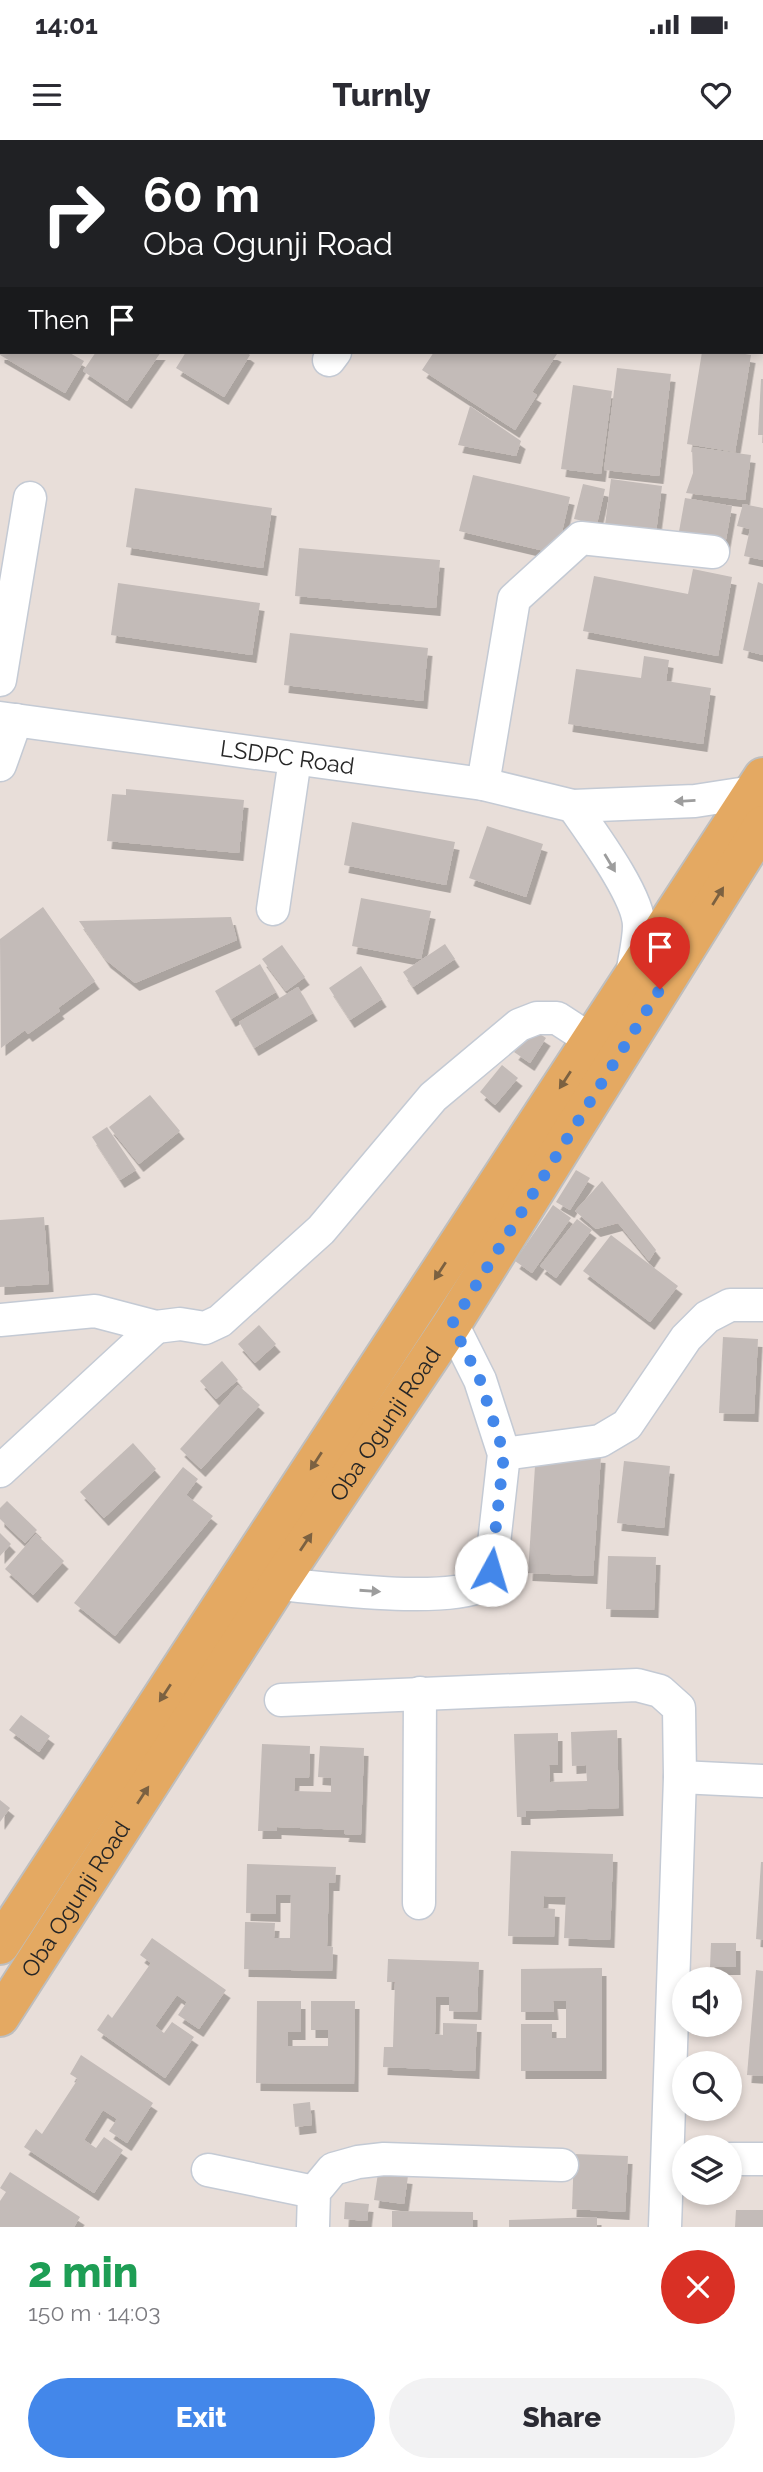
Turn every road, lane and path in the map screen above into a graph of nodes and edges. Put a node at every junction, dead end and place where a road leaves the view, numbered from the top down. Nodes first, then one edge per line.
1 (30, 498) dead end
2 (713, 552) dead end
3 (0, 680) edge
4 (8, 719) edge
5 (295, 759) junction
6 (0, 765) edge
7 (483, 784) junction
8 (573, 806) junction
9 (758, 816) edge
10 (273, 909) dead end
11 (632, 978) junction
12 (604, 1049) junction
13 (763, 1305) edge
14 (0, 1320) edge
15 (452, 1324) junction
16 (156, 1327) junction
17 (504, 1454) junction
18 (0, 1471) edge
19 (278, 1584) junction
20 (209, 1659) junction
21 (420, 1693) junction
22 (281, 1700) dead end
23 (680, 1777) junction
24 (763, 1781) edge
25 (419, 1903) dead end
26 (0, 1945) edge
27 (0, 2017) edge
28 (676, 2135) edge
29 (742, 2159) edge
30 (763, 2159) edge
31 (562, 2165) dead end
32 (208, 2170) dead end
33 (672, 2186) edge
34 (314, 2192) junction
35 (313, 2227) edge
36 (666, 2227) edge

1 - 3 street
2 - 7 street
4 - 5 street, LSDPC Road
4 - 6 street
5 - 7 street, LSDPC Road
5 - 10 street
7 - 8 street, LSDPC Road
9 -> 8 street, LSDPC Road
8 -> 11 street
9 - 11 main road, Oba Ogunji Road
12 -> 9 main road, Oba Ogunji Road
11 - 12 main road, Oba Ogunji Road
12 - 15 main road, Oba Ogunji Road
12 - 16 street
12 -> 20 main road, Oba Ogunji Road
13 - 17 street
14 - 16 street
15 - 17 street
19 -> 15 main road, Oba Ogunji Road
16 - 18 street
19 -> 17 street
19 - 20 main road, Oba Ogunji Road
20 -> 26 main road, Oba Ogunji Road
27 -> 20 main road, Oba Ogunji Road
21 - 22 street
21 - 23 street
21 - 25 street
23 - 24 street
23 - 28 street
29 - 30 street
31 - 34 street
32 - 34 street
33 - 36 street
34 - 35 street

